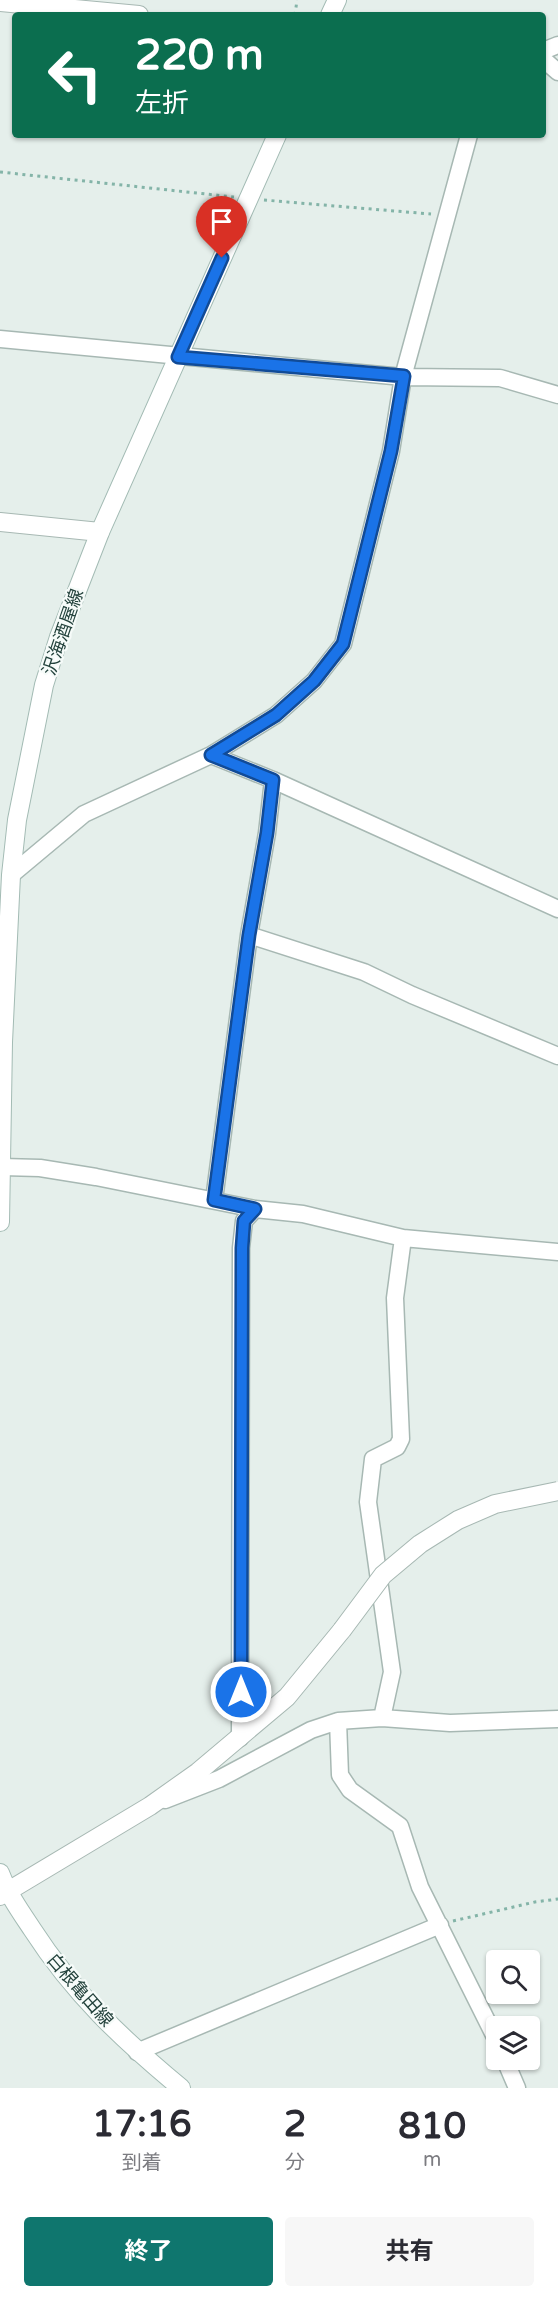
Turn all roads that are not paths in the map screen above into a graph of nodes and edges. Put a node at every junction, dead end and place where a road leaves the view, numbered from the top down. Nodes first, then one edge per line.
1 (0, 2) edge
2 (107, 12) edge
3 (546, 61) edge
4 (558, 72) edge
5 (276, 138) edge
6 (468, 138) edge
7 (0, 339) edge
8 (178, 357) junction
9 (404, 376) junction
10 (558, 395) edge
11 (0, 522) edge
12 (100, 532) junction
13 (211, 755) junction
14 (273, 780) junction
15 (11, 875) junction
16 (558, 909) edge
17 (249, 935) junction
18 (558, 1056) edge
19 (1, 1167) edge
20 (214, 1200) junction
21 (255, 1209) junction
22 (0, 1222) edge
23 (403, 1238) junction
24 (558, 1252) edge
25 (558, 1491) edge
26 (382, 1718) junction
27 (558, 1719) edge
28 (338, 1721) junction
29 (240, 1738) junction
30 (150, 1806) junction
31 (0, 1873) edge
32 (4, 1894) edge
33 (440, 1924) junction
34 (486, 2018) edge
35 (137, 2052) junction
36 (510, 2070) edge
37 (182, 2088) edge
38 (518, 2088) edge

1 - 2 main road
3 - 4 street
5 - 8 main road, 沢海酒屋線
6 - 9 street
7 - 8 street
8 - 9 street
8 - 12 main road, 沢海酒屋線
9 - 10 street
9 - 13 street
11 - 12 main road
12 - 15 main road, 沢海酒屋線
13 - 14 street
13 - 15 street
14 - 16 street
14 - 17 street
15 - 19 main road, 沢海酒屋線
17 - 18 street
17 - 20 street
19 - 20 street
19 - 22 main road
20 - 21 street
21 - 23 street
21 - 29 street
23 - 24 street
23 - 26 street
25 - 29 main road, bridge
26 - 27 street
26 - 28 street
28 - 30 street
28 - 33 street
29 - 30 main road
30 - 32 main road
31 - 32 main road, 白根亀田線
32 - 35 main road, 白根亀田線
33 - 34 street
33 - 35 street
35 - 37 main road, 白根亀田線
36 - 38 street

